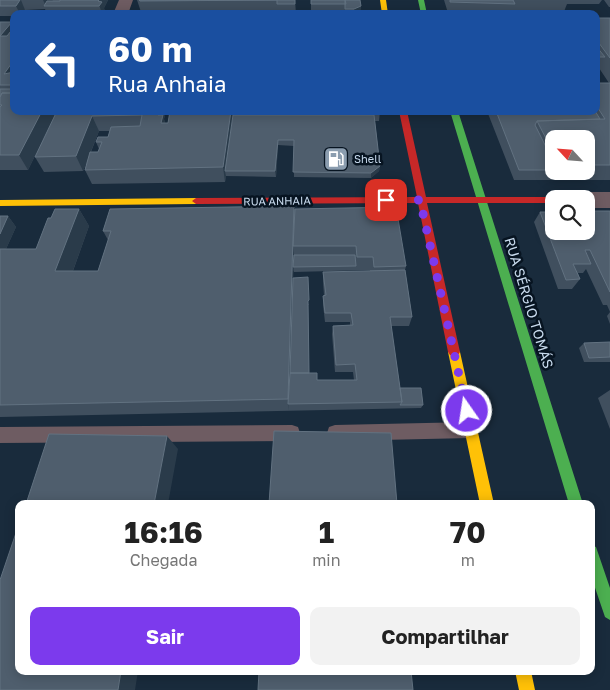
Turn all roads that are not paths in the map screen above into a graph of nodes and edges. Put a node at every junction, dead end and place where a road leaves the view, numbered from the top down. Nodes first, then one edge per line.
1 (404, 115) edge
2 (455, 115) edge
3 (420, 200) junction
4 (545, 200) edge
5 (595, 200) edge
6 (610, 200) edge
7 (482, 201) junction
8 (0, 204) edge
9 (471, 430) junction
10 (0, 436) edge
11 (486, 500) edge
12 (575, 500) edge
13 (595, 565) edge
14 (610, 612) edge
15 (524, 675) edge
16 (527, 690) edge

1 - 3 main road
2 - 7 main road, RUA SÉRGIO TOMÁS
3 - 7 main road, RUA ANHAIA
3 - 8 main road, RUA ANHAIA
3 - 9 main road
4 - 7 main road, RUA ANHAIA
5 - 6 street
7 - 12 main road, RUA SÉRGIO TOMÁS
9 - 10 lane
9 - 11 main road
13 - 14 main road
15 - 16 main road

